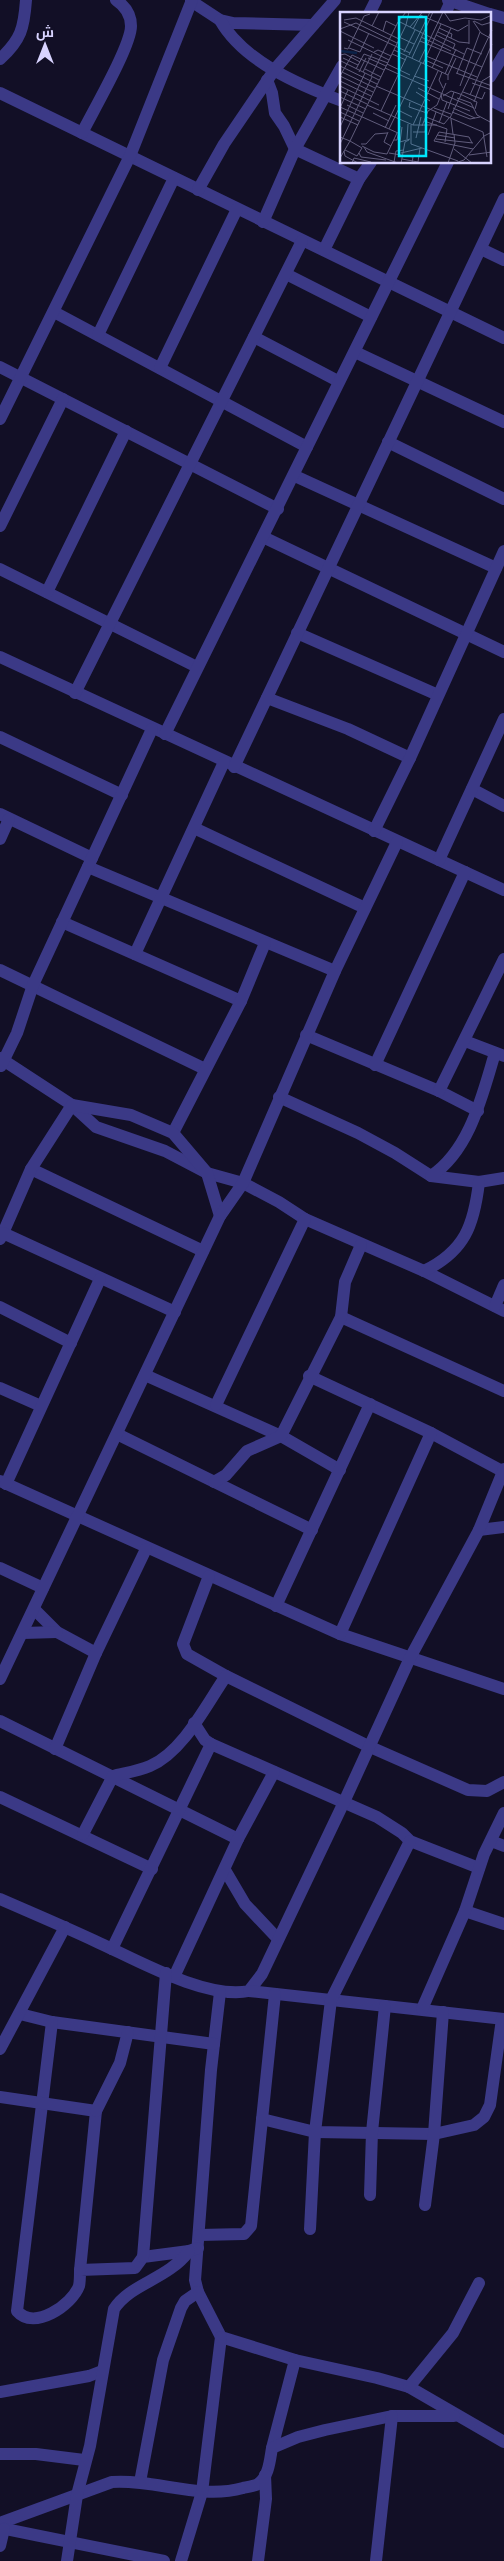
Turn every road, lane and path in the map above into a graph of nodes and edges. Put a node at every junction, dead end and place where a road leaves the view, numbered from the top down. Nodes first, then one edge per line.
1 (26, 0) edge
2 (116, 0) edge
3 (192, 0) edge
4 (335, 0) edge
5 (376, 0) edge
6 (450, 0) edge
7 (465, 3) edge
8 (370, 12) edge
9 (446, 12) edge
10 (485, 12) edge
11 (220, 20) junction
12 (313, 25) junction
13 (504, 54) edge
14 (0, 59) edge
15 (340, 69) edge
16 (492, 74) edge
17 (271, 75) junction
18 (0, 93) edge
19 (325, 95) junction
20 (340, 100) edge
21 (492, 101) edge
22 (504, 107) edge
23 (82, 133) junction
24 (294, 149) junction
25 (130, 156) junction
26 (370, 164) edge
27 (447, 164) edge
28 (174, 178) junction
29 (359, 179) junction
30 (198, 190) junction
31 (504, 199) edge
32 (237, 209) junction
33 (263, 222) junction
34 (302, 241) junction
35 (481, 249) junction
36 (324, 250) junction
37 (504, 260) edge
38 (286, 274) junction
39 (388, 282) junction
40 (449, 311) junction
41 (54, 312) junction
42 (371, 317) junction
43 (98, 335) junction
44 (254, 337) junction
45 (504, 338) edge
46 (355, 352) junction
47 (0, 367) edge
48 (160, 368) junction
49 (21, 377) junction
50 (416, 380) junction
51 (338, 382) junction
52 (63, 399) junction
53 (222, 401) junction
54 (0, 417) edge
55 (504, 422) edge
56 (126, 431) junction
57 (388, 442) junction
58 (308, 447) junction
59 (190, 464) junction
60 (295, 476) junction
61 (504, 499) edge
62 (357, 506) junction
63 (278, 508) junction
64 (0, 526) edge
65 (263, 537) junction
66 (504, 551) edge
67 (328, 567) junction
68 (496, 568) junction
69 (0, 569) edge
70 (47, 592) junction
71 (110, 623) junction
72 (297, 633) junction
73 (465, 634) junction
74 (504, 652) edge
75 (0, 657) edge
76 (196, 667) junction
77 (75, 693) junction
78 (438, 695) junction
79 (267, 698) junction
80 (504, 720) edge
81 (152, 729) junction
82 (165, 734) junction
83 (0, 737) edge
84 (410, 758) junction
85 (229, 765) junction
86 (472, 789) junction
87 (122, 795) junction
88 (504, 806) edge
89 (5, 816) edge
90 (194, 828) junction
91 (374, 831) junction
92 (0, 839) edge
93 (397, 842) junction
94 (440, 860) junction
95 (90, 863) junction
96 (465, 872) junction
97 (504, 890) edge
98 (161, 898) junction
99 (365, 908) junction
100 (62, 922) junction
101 (265, 943) junction
102 (135, 954) junction
103 (502, 967) edge
104 (0, 970) edge
105 (336, 971) junction
106 (33, 985) junction
107 (240, 1001) junction
108 (306, 1035) junction
109 (465, 1041) junction
110 (500, 1055) edge
111 (2, 1062) edge
112 (375, 1065) junction
113 (205, 1069) junction
114 (439, 1091) junction
115 (279, 1097) junction
116 (72, 1104) junction
117 (478, 1111) junction
118 (173, 1133) junction
119 (30, 1169) junction
120 (207, 1173) junction
121 (431, 1176) junction
122 (504, 1178) edge
123 (479, 1182) junction
124 (243, 1183) junction
125 (220, 1216) junction
126 (305, 1219) junction
127 (1, 1236) edge
128 (361, 1245) junction
129 (203, 1251) junction
130 (424, 1271) junction
131 (100, 1279) junction
132 (504, 1285) edge
133 (0, 1307) edge
134 (500, 1308) edge
135 (175, 1312) junction
136 (341, 1316) junction
137 (71, 1343) junction
138 (145, 1375) junction
139 (309, 1376) junction
140 (0, 1388) edge
141 (504, 1391) edge
142 (370, 1404) junction
143 (216, 1405) junction
144 (41, 1406) junction
145 (431, 1433) junction
146 (117, 1434) junction
147 (281, 1436) junction
148 (340, 1470) junction
149 (504, 1470) edge
150 (214, 1482) junction
151 (3, 1483) edge
152 (77, 1514) junction
153 (504, 1527) edge
154 (312, 1530) junction
155 (479, 1530) junction
156 (146, 1549) junction
157 (0, 1568) edge
158 (209, 1576) junction
159 (43, 1588) junction
160 (276, 1606) junction
161 (34, 1609) junction
162 (57, 1632) junction
163 (23, 1633) junction
164 (340, 1634) junction
165 (6, 1653) edge
166 (96, 1653) junction
167 (410, 1658) junction
168 (226, 1676) junction
169 (0, 1679) edge
170 (504, 1689) edge
171 (0, 1722) edge
172 (194, 1723) junction
173 (211, 1744) junction
174 (368, 1746) junction
175 (55, 1749) junction
176 (274, 1772) junction
177 (113, 1776) junction
178 (504, 1782) edge
179 (0, 1797) edge
180 (344, 1802) junction
181 (180, 1810) junction
182 (504, 1813) edge
183 (83, 1834) junction
184 (238, 1839) junction
185 (410, 1841) junction
186 (491, 1841) junction
187 (504, 1846) edge
188 (479, 1868) junction
189 (152, 1869) junction
190 (225, 1870) junction
191 (0, 1899) edge
192 (465, 1911) junction
193 (504, 1924) edge
194 (65, 1927) junction
195 (278, 1939) junction
196 (112, 1949) junction
197 (170, 1975) junction
198 (249, 1991) junction
199 (220, 1992) junction
200 (275, 1994) junction
201 (331, 2000) junction
202 (385, 2006) junction
203 (422, 2009) junction
204 (443, 2012) junction
205 (20, 2014) junction
206 (503, 2019) edge
207 (52, 2022) junction
208 (128, 2032) junction
209 (160, 2036) junction
210 (214, 2044) junction
211 (0, 2049) edge
212 (0, 2097) edge
213 (42, 2104) junction
214 (96, 2111) junction
215 (262, 2119) junction
216 (315, 2132) junction
217 (372, 2132) junction
218 (434, 2134) junction
219 (370, 2195) dead end
220 (425, 2205) dead end
221 (310, 2229) dead end
222 (195, 2245) junction
223 (143, 2257) junction
224 (80, 2270) junction
225 (479, 2283) dead end
226 (198, 2292) junction
227 (221, 2337) junction
228 (296, 2360) junction
229 (102, 2371) junction
230 (409, 2387) junction
231 (0, 2392) edge
232 (392, 2416) junction
233 (457, 2417) junction
234 (504, 2442) edge
235 (272, 2448) junction
236 (0, 2454) edge
237 (84, 2460) junction
238 (266, 2476) junction
239 (140, 2482) junction
240 (202, 2492) junction
241 (77, 2495) junction
242 (1, 2526) edge
243 (70, 2540) junction
244 (0, 2546) edge
245 (67, 2561) edge
246 (164, 2561) edge
247 (181, 2561) edge
248 (258, 2561) edge
249 (376, 2561) edge

1 - 14 street
2 - 23 street
3 - 11 street
3 - 25 street
4 - 12 street
5 - 8 street
6 - 7 street
6 - 9 street
7 - 10 street
11 - 12 street
11 - 17 street
12 - 17 street
13 - 16 street
15 - 19 street
17 - 19 street
17 - 24 street
17 - 30 street
18 - 23 street
19 - 20 street
19 - 24 street
21 - 22 street
23 - 25 street
24 - 29 street
24 - 33 street
25 - 28 street
25 - 41 street
26 - 29 street
27 - 39 street
28 - 30 street
28 - 43 street
29 - 36 street
30 - 32 street
31 - 35 street
32 - 33 street
32 - 48 street
33 - 34 street
34 - 36 street
34 - 38 street
35 - 37 street
35 - 40 street
36 - 39 street
38 - 42 street
38 - 44 street
39 - 40 street
39 - 42 street
40 - 45 street
40 - 50 street
41 - 43 street
41 - 49 street
42 - 46 street
43 - 48 street
44 - 51 street
44 - 53 street
46 - 50 street
46 - 51 street
47 - 49 street
48 - 53 street
49 - 52 street
49 - 54 street
50 - 55 street
50 - 57 street
51 - 58 street
52 - 56 street
52 - 64 street
53 - 58 street
53 - 59 street
56 - 59 street
56 - 70 street
57 - 61 street
57 - 62 street
58 - 60 street
59 - 63 street
59 - 71 street
60 - 62 street
60 - 63 street
62 - 67 street
62 - 68 street
63 - 65 street
65 - 67 street
65 - 76 street
66 - 68 street
67 - 72 street
67 - 73 street
68 - 73 street
69 - 70 street
70 - 71 street
71 - 76 street
71 - 77 street
72 - 78 street
72 - 79 street
73 - 74 street
73 - 78 street
75 - 77 street
76 - 82 street
77 - 81 street
78 - 84 street
79 - 84 street
79 - 85 street
80 - 86 street
81 - 82 street
81 - 87 street
82 - 85 street
83 - 87 street
84 - 91 street
85 - 90 street
85 - 91 street
86 - 88 street
86 - 94 street
87 - 95 street
89 - 92 street
89 - 95 street
90 - 98 street
90 - 99 street
91 - 93 street
93 - 94 street
93 - 99 street
94 - 96 street
95 - 98 street
95 - 100 street
96 - 97 street
96 - 112 street
98 - 101 street
98 - 102 street
99 - 105 street
100 - 102 street
100 - 106 street
101 - 105 street
101 - 107 street
102 - 107 street
103 - 109 street
104 - 106 street
105 - 108 street
106 - 111 street
106 - 113 street
107 - 113 street
108 - 112 street
108 - 115 street
109 - 110 street
109 - 114 street
110 - 117 street
111 - 116 street
112 - 114 street
113 - 118 street
114 - 117 street
115 - 121 street
115 - 124 street
116 - 118 street
116 - 119 street
116 - 120 street
117 - 121 street
118 - 120 street
119 - 127 street
119 - 129 street
120 - 124 street
120 - 125 street
121 - 123 street
122 - 123 street
123 - 130 street
124 - 125 street
124 - 126 street
125 - 129 street
126 - 128 street
126 - 143 street
127 - 131 street
128 - 130 street
128 - 136 street
129 - 135 street
130 - 134 street
131 - 135 street
131 - 137 street
132 - 134 street
133 - 137 street
135 - 138 street
136 - 139 street
136 - 141 street
137 - 144 street
138 - 143 street
138 - 146 street
139 - 142 street
139 - 147 street
140 - 144 street
142 - 145 street
142 - 148 street
143 - 147 street
144 - 151 street
145 - 149 street
145 - 164 street
146 - 150 street
146 - 152 street
147 - 148 street
147 - 150 street
148 - 154 street
149 - 155 street
150 - 154 street
151 - 152 street
152 - 156 street
152 - 159 street
153 - 155 street
154 - 160 street
155 - 167 street
156 - 158 street
156 - 166 street
157 - 159 street
158 - 160 street
158 - 168 street
159 - 161 street
160 - 164 street
161 - 162 street
161 - 163 street
162 - 163 street
162 - 166 street
163 - 165 street
164 - 167 street
165 - 169 street
166 - 175 street
167 - 170 street
167 - 174 street
168 - 172 street
168 - 174 street
171 - 175 street
172 - 173 street
172 - 177 street
173 - 176 street
173 - 181 street
174 - 178 street
174 - 180 street
175 - 177 street
176 - 180 street
176 - 184 street
177 - 181 street
177 - 183 street
179 - 183 street
180 - 185 street
180 - 195 street
181 - 184 street
181 - 189 street
182 - 186 street
183 - 189 street
184 - 190 street
185 - 188 street
185 - 201 street
186 - 187 street
186 - 188 street
188 - 192 street
189 - 196 street
190 - 195 street
190 - 197 street
191 - 194 street
192 - 193 street
192 - 203 street
194 - 196 street
194 - 205 street
195 - 198 street
196 - 197 street
197 - 199 street
197 - 209 street
198 - 199 street
198 - 200 street
199 - 210 street
200 - 201 street
200 - 215 street
201 - 202 street
201 - 216 street
202 - 203 street
202 - 217 street
203 - 204 street
204 - 206 street
204 - 218 street
205 - 207 street
205 - 211 street
206 - 218 street
207 - 208 street
207 - 213 street
208 - 209 street
208 - 214 street
209 - 210 street
209 - 223 street
210 - 222 street
212 - 213 street
213 - 214 street
213 - 224 street
214 - 224 street
215 - 216 street
215 - 222 street
216 - 217 street
216 - 221 street
217 - 218 street
217 - 219 street
218 - 220 street
222 - 223 street
222 - 226 street
222 - 229 street
223 - 224 street
225 - 230 street
226 - 227 street
226 - 239 street
227 - 228 street
227 - 240 street
228 - 230 street
228 - 235 street
229 - 231 street
229 - 237 street
230 - 233 street
232 - 233 street
232 - 235 street
232 - 249 street
233 - 234 street
235 - 238 street
236 - 237 street
237 - 241 street
238 - 240 street
238 - 248 street
239 - 240 street
239 - 241 street
240 - 247 street
241 - 242 street
241 - 243 street
242 - 243 street
242 - 244 street
243 - 245 street
243 - 246 street

